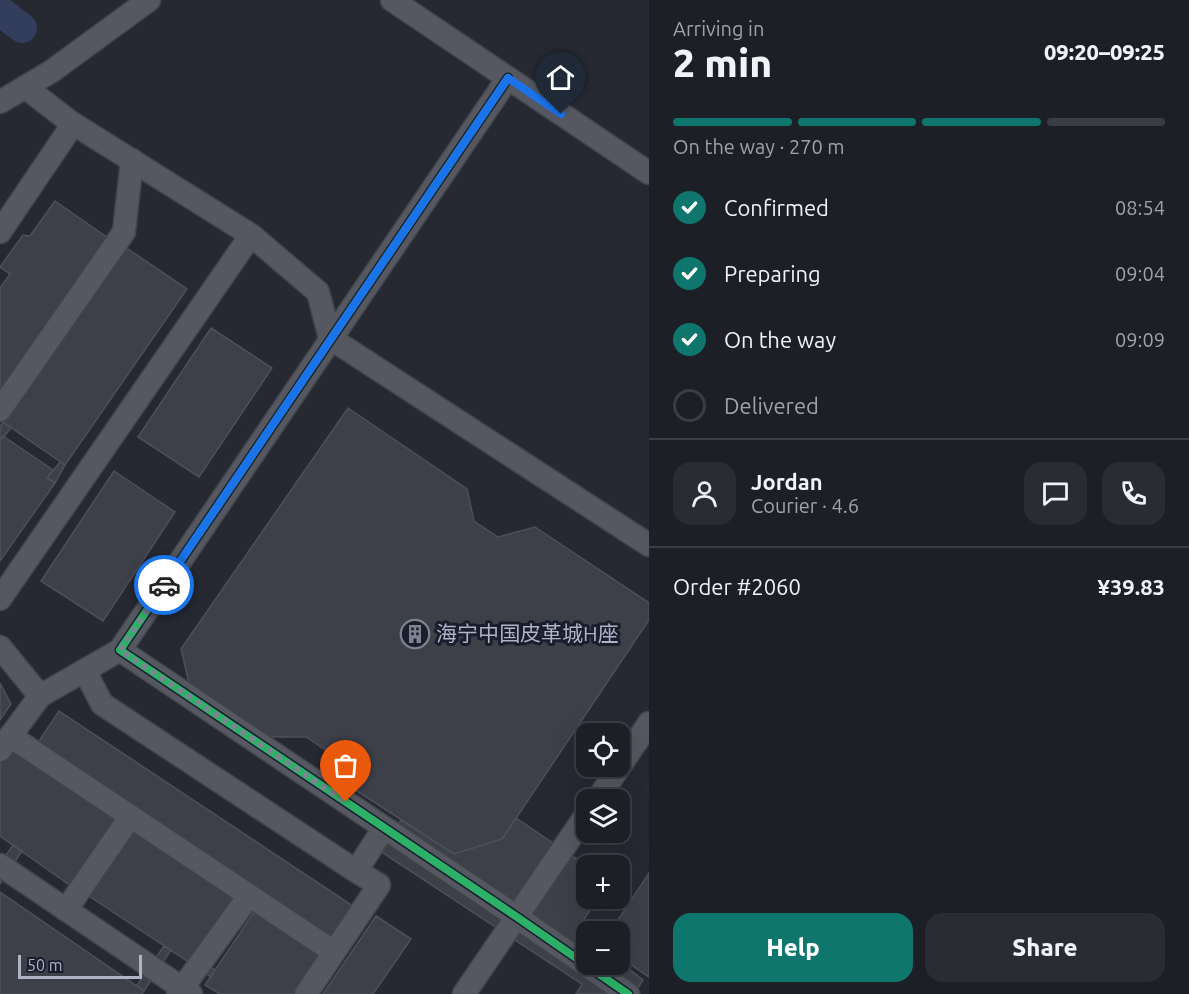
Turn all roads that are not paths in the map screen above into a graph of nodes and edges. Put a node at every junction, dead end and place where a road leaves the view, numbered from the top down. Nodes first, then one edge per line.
1 (392, 0) edge
2 (141, 6) edge
3 (508, 78) junction
4 (25, 87) junction
5 (0, 102) edge
6 (73, 124) junction
7 (132, 160) junction
8 (649, 173) edge
9 (0, 232) edge
10 (251, 235) junction
11 (330, 338) junction
12 (0, 411) edge
13 (649, 544) edge
14 (0, 599) edge
15 (0, 647) edge
16 (120, 650) junction
17 (84, 671) junction
18 (40, 696) junction
19 (649, 723) edge
20 (5, 743) edge
21 (604, 789) edge
22 (130, 816) junction
23 (384, 828) junction
24 (576, 830) edge
25 (0, 865) edge
26 (356, 871) junction
27 (249, 896) junction
28 (66, 910) junction
29 (517, 917) junction
30 (334, 952) junction
31 (184, 992) edge
32 (306, 994) edge
33 (464, 994) edge
34 (628, 994) edge

1 - 3 street
2 - 4 street
3 - 8 street
3 - 11 street
4 - 5 street
4 - 6 street
6 - 7 street
6 - 9 street
7 - 10 street
7 - 12 street
10 - 11 street
10 - 14 street
11 - 13 street
11 - 16 street
15 - 18 street
16 - 17 street
16 - 23 street
17 - 18 street
17 - 26 street
18 - 20 street
19 - 21 street
20 - 22 street
22 - 27 street
22 - 28 street
23 - 26 street
23 - 29 street
24 - 29 street
25 - 28 street
26 - 30 street
27 - 30 street
27 - 31 street
28 - 31 street
29 - 33 street
29 - 34 street
30 - 32 street

